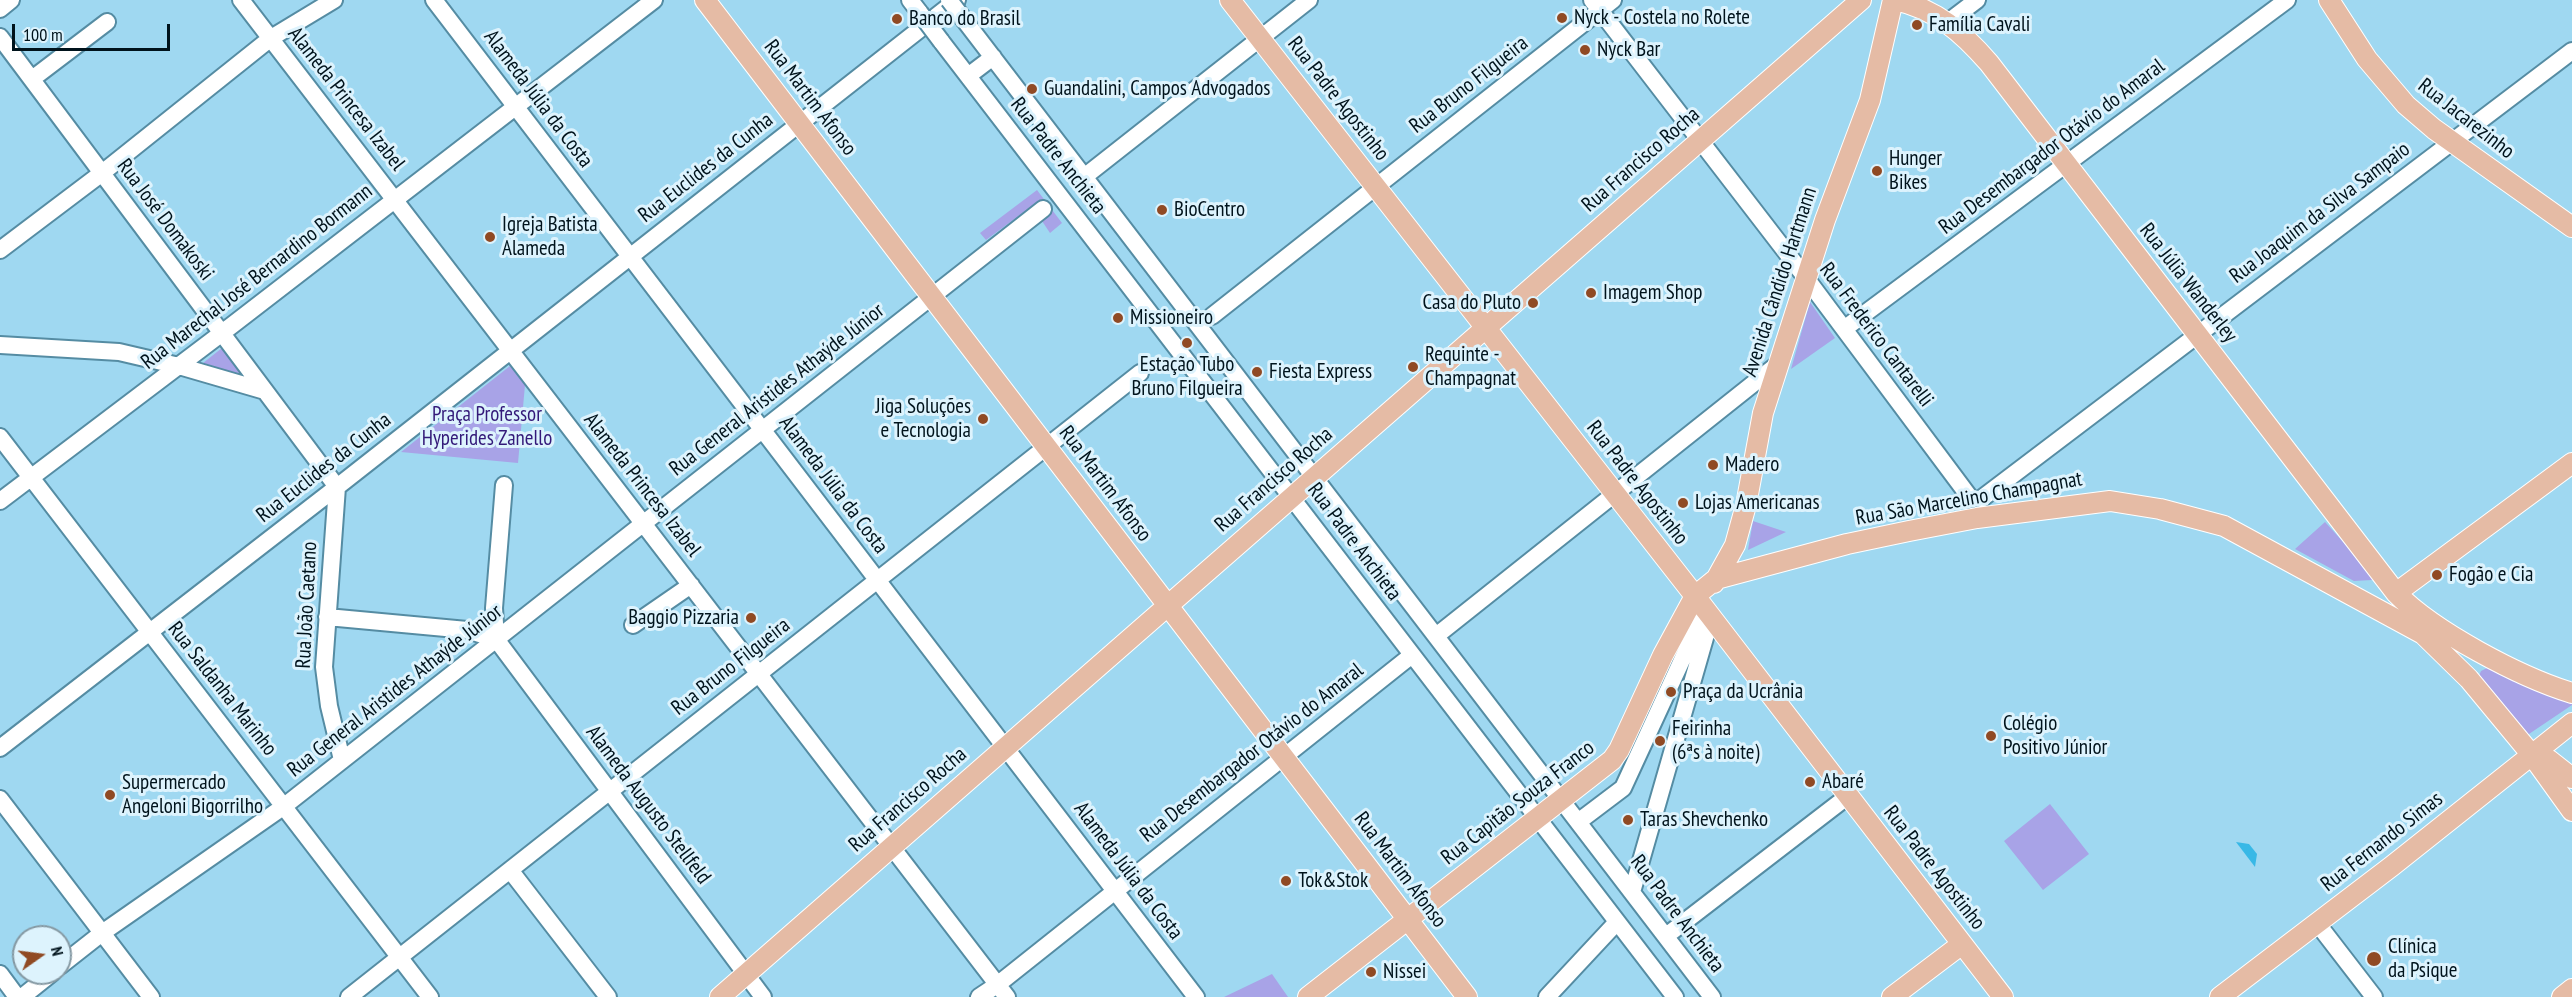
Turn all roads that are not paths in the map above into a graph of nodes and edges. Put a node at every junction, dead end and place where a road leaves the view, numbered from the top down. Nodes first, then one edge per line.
1 (11, 0) edge
2 (241, 0) edge
3 (334, 0) edge
4 (434, 0) edge
5 (654, 0) edge
6 (705, 0) edge
7 (949, 0) edge
8 (957, 0) edge
9 (1230, 0) edge
10 (1309, 0) edge
11 (1861, 0) edge
12 (1894, 0) edge
13 (1977, 0) edge
14 (2287, 0) edge
15 (2329, 0) edge
16 (1601, 3) edge
17 (915, 7) edge
18 (0, 9) edge
19 (1934, 12) edge
20 (107, 22) dead end
21 (0, 37) edge
22 (270, 38) junction
23 (1260, 38) junction
24 (2572, 51) edge
25 (993, 57) junction
26 (968, 76) junction
27 (32, 79) junction
28 (516, 107) junction
29 (799, 124) junction
30 (1700, 141) junction
31 (2452, 142) junction
32 (2066, 164) junction
33 (102, 173) junction
34 (1084, 177) junction
35 (1376, 187) junction
36 (395, 200) junction
37 (1043, 209) dead end
38 (2572, 227) edge
39 (0, 250) edge
40 (630, 257) junction
41 (1806, 279) junction
42 (932, 297) junction
43 (1212, 316) dead end
44 (1485, 327) junction
45 (1844, 329) junction
46 (222, 333) junction
47 (2197, 334) junction
48 (0, 345) edge
49 (510, 351) junction
50 (1778, 364) junction
51 (179, 366) junction
52 (1140, 373) dead end
53 (265, 391) junction
54 (762, 430) junction
55 (0, 437) edge
56 (1046, 447) junction
57 (2572, 463) edge
58 (31, 477) junction
59 (1314, 477) junction
60 (504, 485) dead end
61 (337, 487) junction
62 (1615, 494) junction
63 (1291, 497) junction
64 (0, 501) edge
65 (1976, 505) junction
66 (643, 524) junction
67 (2382, 574) junction
68 (1716, 579) junction
69 (878, 580) junction
70 (691, 585) junction
71 (2396, 593) junction
72 (2356, 597) junction
73 (1167, 605) junction
74 (494, 608) junction
75 (1704, 608) junction
76 (2391, 615) junction
77 (327, 617) junction
78 (633, 625) dead end
79 (467, 630) junction
80 (150, 632) junction
81 (1436, 636) junction
82 (496, 639) junction
83 (1412, 655) junction
84 (2506, 664) junction
85 (759, 674) junction
86 (2469, 679) junction
87 (2567, 691) edge
88 (2565, 728) edge
89 (1005, 747) junction
90 (0, 748) edge
91 (2531, 754) junction
92 (1284, 757) junction
93 (342, 760) junction
94 (2572, 778) edge
95 (609, 792) junction
96 (1848, 796) junction
97 (0, 799) edge
98 (1561, 800) junction
99 (284, 807) junction
100 (2572, 811) edge
101 (1538, 818) junction
102 (1578, 822) junction
103 (891, 847) junction
104 (510, 870) junction
105 (1115, 891) junction
106 (1632, 892) junction
107 (1408, 920) junction
108 (1617, 922) junction
109 (2317, 923) junction
110 (102, 933) junction
111 (1666, 936) junction
112 (1962, 944) junction
113 (72, 957) edge
114 (399, 957) junction
115 (0, 974) edge
116 (746, 974) junction
117 (36, 985) edge
118 (2572, 989) edge
119 (1002, 991) edge
120 (1321, 993) edge
121 (20, 997) edge
122 (151, 997) edge
123 (349, 997) edge
124 (429, 997) edge
125 (608, 997) edge
126 (720, 997) edge
127 (763, 997) edge
128 (979, 997) edge
129 (1196, 997) edge
130 (1467, 997) edge
131 (1546, 997) edge
132 (1675, 997) edge
133 (1712, 997) edge
134 (1892, 997) edge
135 (2003, 997) edge
136 (2220, 997) edge
137 (2374, 997) edge
138 (2562, 997) edge

1 - 18 street
2 - 22 street, Alameda Princesa Izabel
3 - 22 street
4 - 28 street, Alameda Júlia da Costa
5 - 28 street, Rua Marechal José Bernardino Bormann
6 - 29 main road, Rua Martim Afonso
7 - 25 street, Rua Padre Anchieta, bridge
8 - 29 street, Rua Euclides da Cunha
9 - 23 main road, Rua Padre Agostinho
10 - 23 street
11 - 30 main road, Rua Francisco Rocha
12 - 19 main road, Rua Júlia Wanderley
12 - 41 main road, Avenida Cândido Hartmann
13 - 19 street
14 - 32 street, Rua Desembargador Otávio do Amaral
15 - 31 main road, Rua Jacarezinho
16 - 30 street, Rua Frederico Cantarelli
16 - 35 street, Rua Bruno Filgueira
17 - 26 street, Rua Padre Anchieta, bridge
19 - 32 main road, Rua Júlia Wanderley
20 - 27 street
21 - 27 street, Rua José Domakoski
22 - 33 street
22 - 36 street, Alameda Princesa Izabel
23 - 34 street
23 - 35 main road, Rua Padre Agostinho
24 - 31 street, Rua Joaquim da Silva Sampaio
25 - 26 street
25 - 34 street, Rua Padre Anchieta
26 - 63 street, Rua Padre Anchieta
27 - 33 street, Rua José Domakoski
28 - 36 street, Rua Marechal José Bernardino Bormann
28 - 40 street, Alameda Júlia da Costa
29 - 40 street, Rua Euclides da Cunha
29 - 42 main road, Rua Martim Afonso
30 - 41 street, Rua Frederico Cantarelli
30 - 44 main road, Rua Francisco Rocha
31 - 38 main road, Rua Jacarezinho
31 - 47 street, Rua Joaquim da Silva Sampaio
32 - 45 street, Rua Desembargador Otávio do Amaral
32 - 47 main road, Rua Júlia Wanderley
33 - 39 street
33 - 46 street, Rua José Domakoski
34 - 59 street, Rua Padre Anchieta
35 - 43 street, Rua Bruno Filgueira
35 - 44 main road, Rua Padre Agostinho
36 - 46 street, Rua Marechal José Bernardino Bormann
36 - 49 street, Alameda Princesa Izabel
37 - 42 street, Rua General Aristides Athaýde Júnior
40 - 49 street, Rua Euclides da Cunha
40 - 54 street, Alameda Júlia da Costa
41 - 45 street, Rua Frederico Cantarelli
41 - 50 main road, Avenida Cândido Hartmann
42 - 54 street, Rua General Aristides Athaýde Júnior
42 - 56 main road, Rua Martim Afonso
44 - 59 main road, Rua Francisco Rocha
44 - 62 main road, Rua Padre Agostinho
45 - 65 street, Rua Frederico Cantarelli
46 - 51 street, Rua Marechal José Bernardino Bormann
46 - 53 street, Rua José Domakoski
47 - 65 street, Rua Joaquim da Silva Sampaio
47 - 67 main road, Rua Júlia Wanderley
48 - 51 street
49 - 61 street, Rua Euclides da Cunha
49 - 66 street, Alameda Princesa Izabel
50 - 62 street
50 - 68 main road, Avenida Cândido Hartmann
51 - 53 street
51 - 58 street, Rua Marechal José Bernardino Bormann
52 - 56 street, Rua Bruno Filgueira
53 - 61 street, Rua José Domakoski
54 - 66 street, Rua General Aristides Athaýde Júnior
54 - 69 street, Alameda Júlia da Costa
55 - 58 street, Rua Saldanha Marinho
56 - 69 street, Rua Bruno Filgueira
56 - 73 main road, Rua Martim Afonso
57 - 71 main road
58 - 64 street, Rua Marechal José Bernardino Bormann
58 - 80 street, Rua Saldanha Marinho
59 - 63 main road, Rua Francisco Rocha
59 - 81 street, Rua Padre Anchieta
60 - 74 street
61 - 77 street, Rua João Caetano
61 - 80 street, Rua Euclides da Cunha
62 - 75 main road, Rua Padre Agostinho
62 - 81 street
63 - 73 main road, Rua Francisco Rocha
63 - 83 street, Rua Padre Anchieta
65 - 68 main road, Rua São Marcelino Champagnat
65 - 72 main road, Rua São Marcelino Champagnat
66 - 70 street, Alameda Princesa Izabel
66 - 82 street, Rua General Aristides Athaýde Júnior
67 - 71 main road, Rua Júlia Wanderley
67 - 72 main road
68 - 75 main road, Rua São Marcelino Champagnat
68 - 75 main road
69 - 85 street, Rua Bruno Filgueira
69 - 89 street, Alameda Júlia da Costa
70 - 78 street
70 - 85 street, Alameda Princesa Izabel
71 - 76 street
71 - 84 main road
72 - 76 main road, Rua São Marcelino Champagnat
73 - 89 main road, Rua Francisco Rocha
73 - 92 main road, Rua Martim Afonso
74 - 79 street
74 - 82 street
75 - 96 main road, Rua Padre Agostinho
75 - 98 main road, Rua Capitão Souza Franco
75 - 102 street
75 - 106 street
76 - 86 main road, Rua São Marcelino Champagnat
77 - 79 street
77 - 93 street, Rua João Caetano
79 - 82 street
80 - 90 street, Rua Euclides da Cunha
80 - 99 street, Rua Saldanha Marinho
81 - 98 street, Rua Padre Anchieta
82 - 93 street, Rua General Aristides Athaýde Júnior
82 - 95 street, Alameda Augusto Stellfeld
83 - 92 street, Rua Desembargador Otávio do Amaral
83 - 101 street, Rua Padre Anchieta
84 - 86 main road
84 - 87 main road
85 - 95 street, Rua Bruno Filgueira
85 - 103 street, Alameda Princesa Izabel
86 - 91 main road
87 - 88 main road
88 - 91 main road, Rua Fernando Simas
89 - 103 main road, Rua Francisco Rocha
89 - 105 street, Alameda Júlia da Costa
91 - 94 main road
91 - 100 main road
91 - 109 main road, Rua Fernando Simas
92 - 105 street, Rua Desembargador Otávio do Amaral
92 - 107 main road, Rua Martim Afonso
93 - 99 street, Rua General Aristides Athaýde Júnior
95 - 104 street, Rua Bruno Filgueira
95 - 116 street, Alameda Augusto Stellfeld
96 - 111 street
96 - 112 main road, Rua Padre Agostinho
97 - 110 street
98 - 101 main road, Rua Capitão Souza Franco
98 - 102 street, Rua Padre Anchieta
99 - 110 street, Rua General Aristides Athaýde Júnior
99 - 114 street, Rua Saldanha Marinho
101 - 107 main road, Rua Capitão Souza Franco
101 - 108 street, Rua Padre Anchieta
102 - 106 street, Rua Padre Anchieta
103 - 116 main road, Rua Francisco Rocha
103 - 119 street, Alameda Princesa Izabel
104 - 114 street, Rua Bruno Filgueira
104 - 125 street
105 - 119 street, Rua Desembargador Otávio do Amaral
105 - 129 street, Alameda Júlia da Costa
106 - 111 street, Rua Padre Anchieta
107 - 120 main road, Rua Capitão Souza Franco
107 - 130 main road, Rua Martim Afonso
108 - 131 street
108 - 132 street, Rua Padre Anchieta
109 - 136 main road, Rua Fernando Simas
109 - 137 street
110 - 113 street, Rua General Aristides Athaýde Júnior
110 - 122 street
111 - 133 street, Rua Padre Anchieta
112 - 134 main road
112 - 135 main road, Rua Padre Agostinho
114 - 123 street, Rua Bruno Filgueira
114 - 124 street, Rua Saldanha Marinho
115 - 121 street
116 - 126 main road, Rua Francisco Rocha
116 - 127 street, Alameda Augusto Stellfeld
117 - 121 street
118 - 138 main road
119 - 128 street, Rua Desembargador Otávio do Amaral

